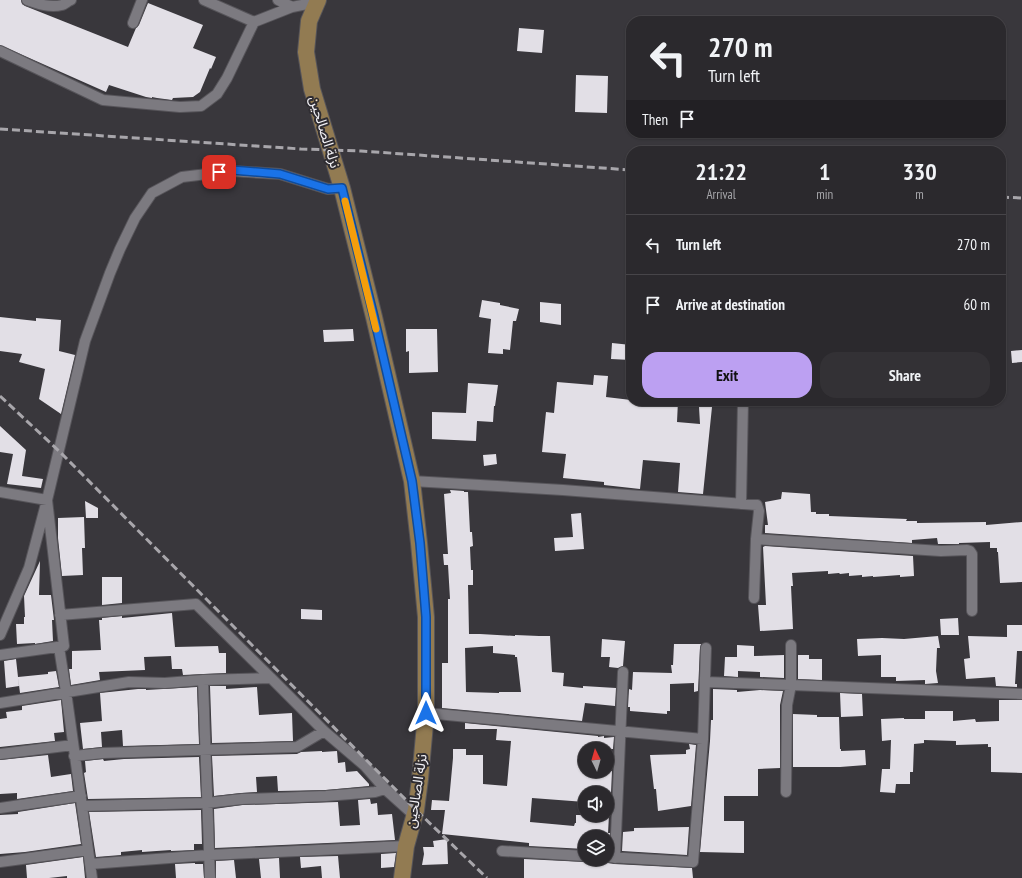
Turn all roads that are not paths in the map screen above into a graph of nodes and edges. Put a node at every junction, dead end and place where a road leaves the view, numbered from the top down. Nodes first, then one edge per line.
1 (26, 0) edge
2 (71, 0) edge
3 (142, 0) edge
4 (204, 0) edge
5 (278, 0) edge
6 (318, 1) edge
7 (292, 7) junction
8 (254, 22) junction
9 (133, 23) dead end
10 (0, 51) edge
11 (342, 188) junction
12 (743, 406) edge
13 (412, 481) junction
14 (0, 492) edge
15 (47, 500) junction
16 (741, 504) junction
17 (756, 539) junction
18 (754, 598) dead end
19 (972, 611) dead end
20 (60, 615) junction
21 (0, 635) edge
22 (791, 645) dead end
23 (59, 647) junction
24 (706, 648) dead end
25 (0, 655) edge
26 (623, 672) dead end
27 (271, 678) junction
28 (203, 680) junction
29 (705, 682) junction
30 (791, 685) junction
31 (66, 692) junction
32 (1022, 694) edge
33 (0, 703) edge
34 (426, 713) junction
35 (324, 731) junction
36 (620, 731) junction
37 (703, 739) junction
38 (73, 745) junction
39 (205, 750) junction
40 (0, 754) edge
41 (74, 756) junction
42 (385, 789) junction
43 (786, 792) dead end
44 (81, 801) junction
45 (207, 803) junction
46 (0, 808) edge
47 (415, 816) junction
48 (613, 830) edge
49 (406, 846) junction
50 (88, 850) junction
51 (502, 851) dead end
52 (209, 856) junction
53 (578, 856) edge
54 (614, 858) edge
55 (0, 862) edge
56 (90, 864) junction
57 (92, 878) edge
58 (210, 878) edge
59 (402, 878) edge

1 - 2 street
3 - 9 street
4 - 8 street
5 - 7 street
6 - 7 street
6 - 11 main road, نزلة الصالحين
7 - 8 street
8 - 10 street
11 - 13 main road, نزلة الصالحين
11 - 15 street
12 - 16 street
13 - 16 street
13 - 34 main road, نزلة الصالحين
14 - 15 street
15 - 20 street
15 - 21 street
16 - 17 street
17 - 18 street
17 - 19 street
20 - 23 street
20 - 27 street
22 - 30 street
23 - 25 street
23 - 31 street
24 - 29 street
26 - 36 street
27 - 28 street
27 - 35 street
28 - 31 street
28 - 39 street
29 - 30 street
29 - 37 street
30 - 32 street
30 - 43 street
31 - 33 street
31 - 38 street
34 - 36 street
34 - 47 main road, نزلة الصالحين
35 - 39 street
35 - 42 street
36 - 37 street
36 - 48 street
37 - 54 street
38 - 40 street
38 - 41 street
39 - 41 street
39 - 45 street
41 - 44 street
42 - 45 street
42 - 47 street
44 - 45 street
44 - 46 street
44 - 50 street
45 - 52 street
47 - 49 main road, نزلة الصالحين
49 - 52 street
49 - 59 main road, نزلة الصالحين
50 - 55 street
50 - 56 street
51 - 53 street
52 - 56 street
52 - 58 street
56 - 57 street

